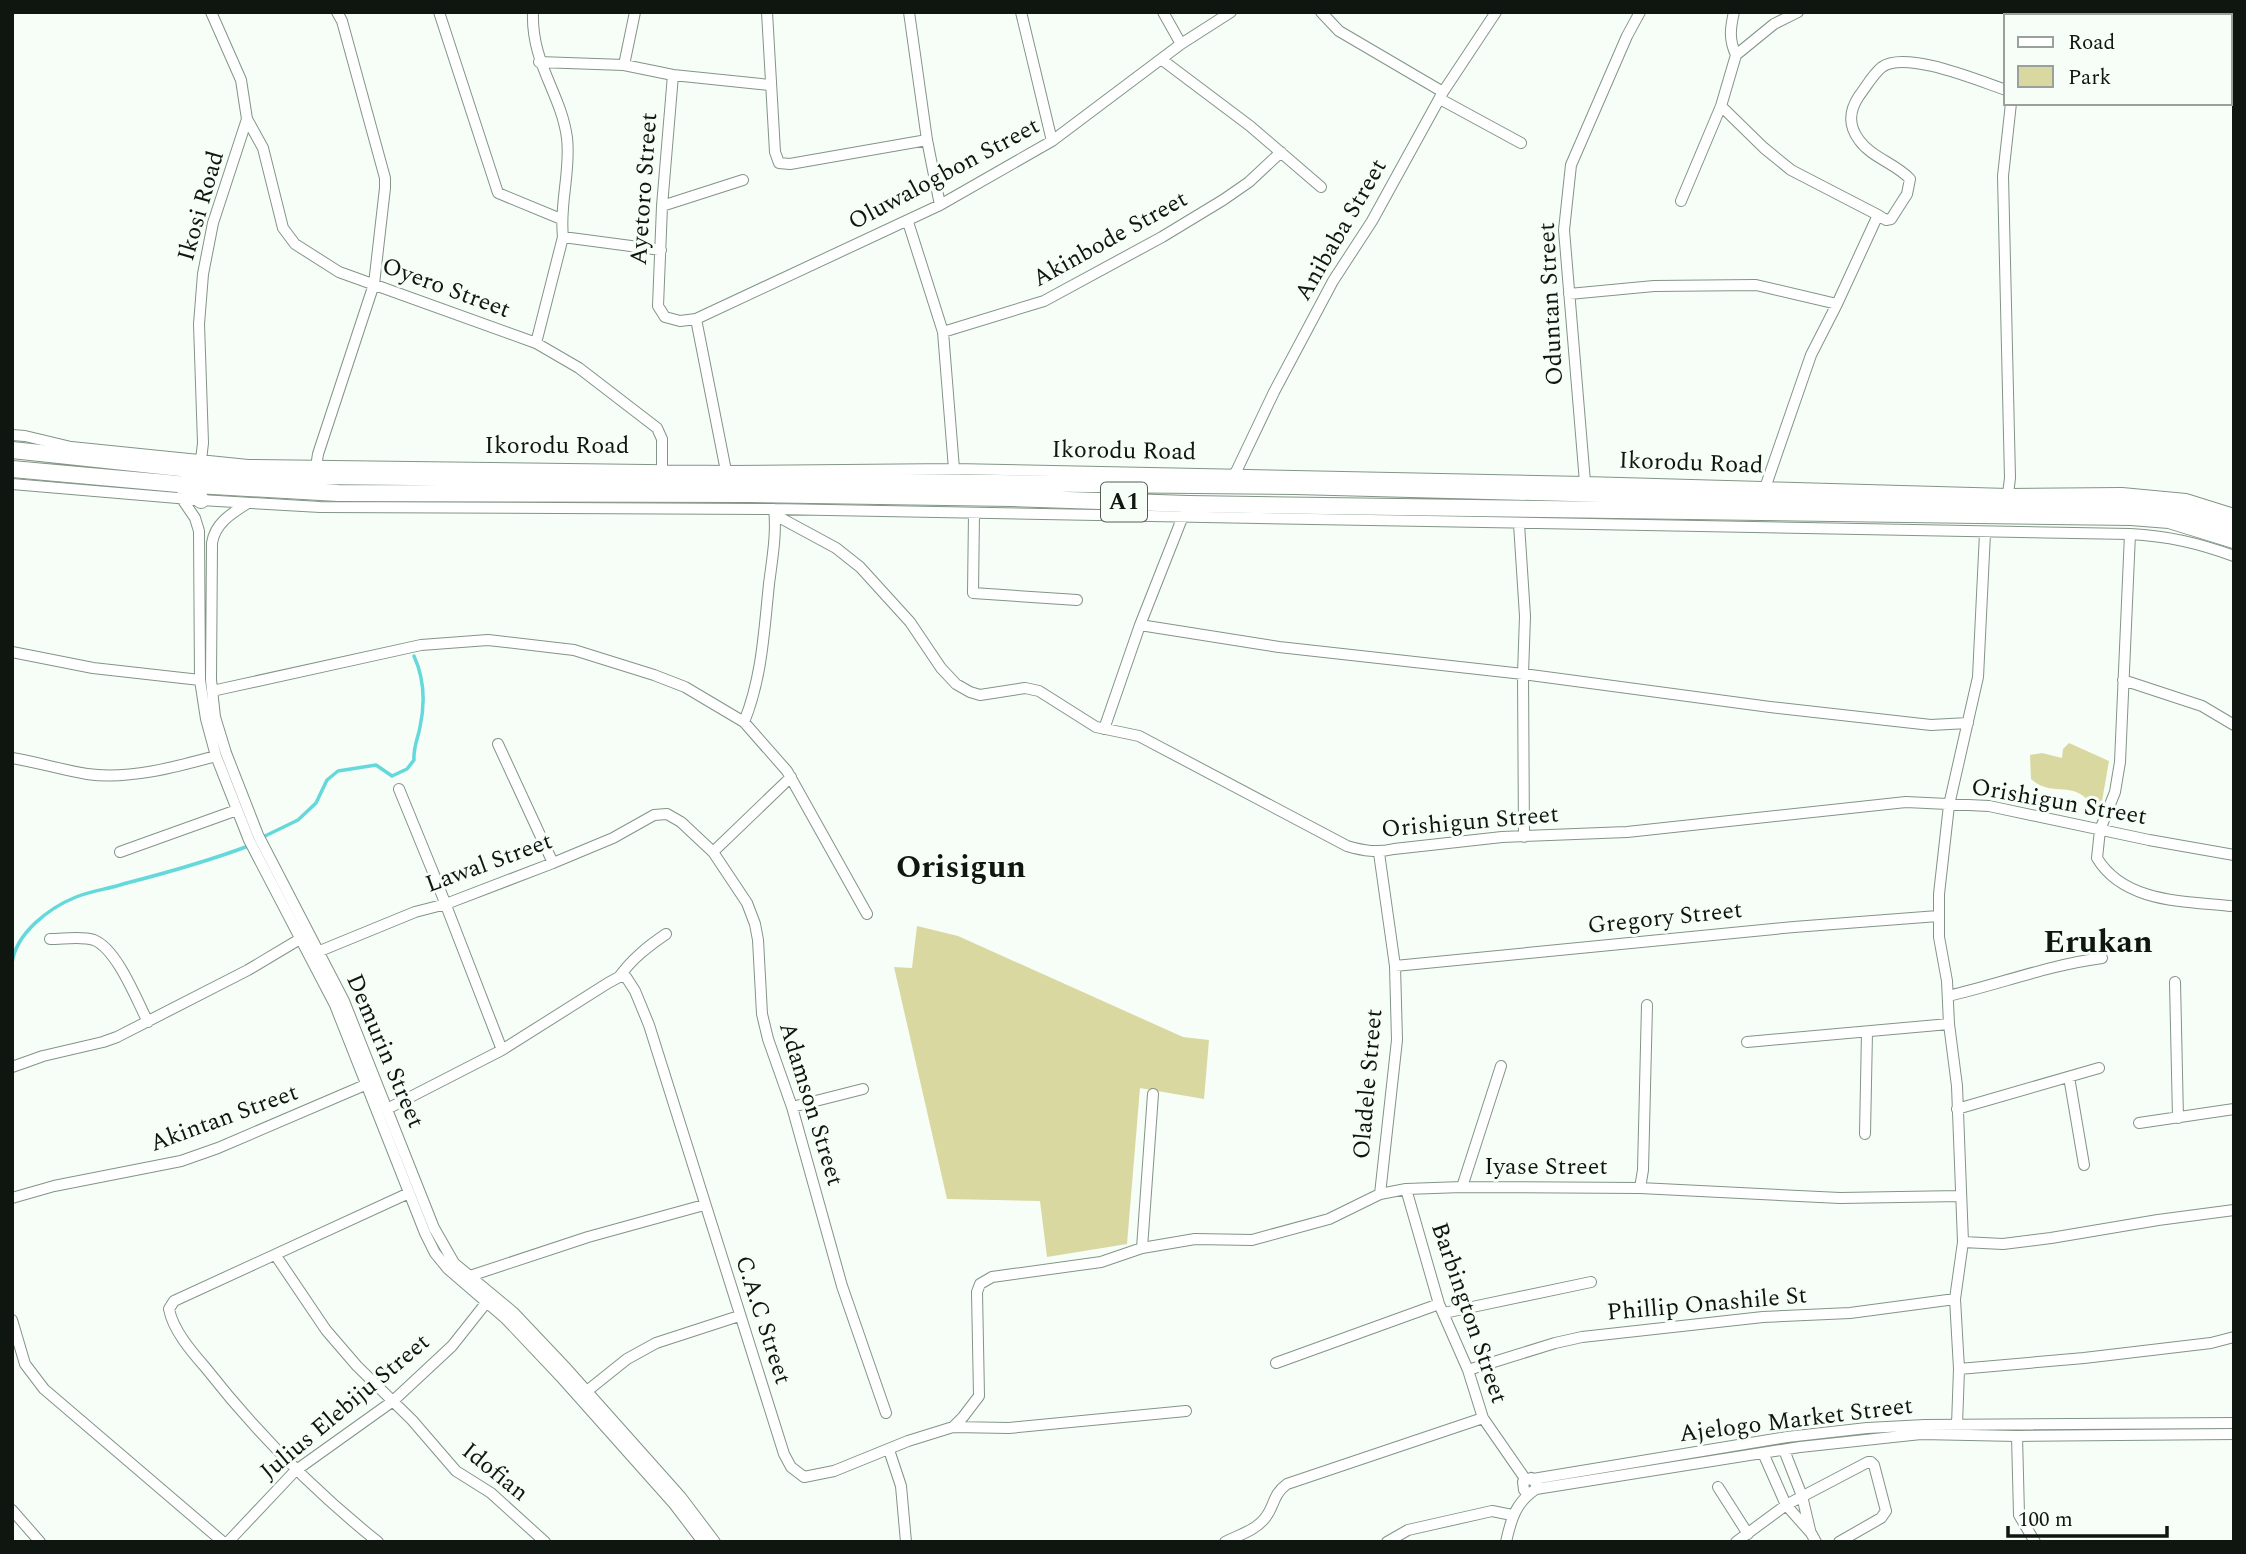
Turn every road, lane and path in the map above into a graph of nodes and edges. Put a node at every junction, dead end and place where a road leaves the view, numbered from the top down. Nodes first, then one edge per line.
1 (211, 12) edge
2 (337, 12) edge
3 (439, 12) edge
4 (533, 12) edge
5 (635, 12) edge
6 (767, 12) edge
7 (909, 12) edge
8 (1021, 12) edge
9 (1163, 12) edge
10 (1231, 12) edge
11 (1321, 12) edge
12 (1496, 12) edge
13 (1640, 12) edge
14 (1734, 12) edge
15 (1798, 12) edge
16 (1181, 44) junction
17 (1736, 55) junction
18 (1161, 59) junction
19 (539, 62) junction
20 (624, 65) junction
21 (673, 75) junction
22 (770, 85) junction
23 (2004, 89) edge
24 (1442, 95) junction
25 (2011, 105) edge
26 (1721, 106) junction
27 (247, 119) junction
28 (927, 140) junction
29 (1052, 141) junction
30 (1521, 143) dead end
31 (1281, 152) junction
32 (743, 180) dead end
33 (1321, 187) dead end
34 (1681, 201) dead end
35 (940, 205) junction
36 (662, 206) junction
37 (1878, 215) junction
38 (561, 219) junction
39 (908, 222) junction
40 (562, 237) junction
41 (661, 250) junction
42 (374, 284) junction
43 (1569, 293) junction
44 (1838, 304) junction
45 (696, 319) junction
46 (943, 332) junction
47 (536, 343) junction
48 (12, 435) edge
49 (12, 450) edge
50 (201, 460) junction
51 (316, 467) junction
52 (12, 469) edge
53 (662, 470) junction
54 (954, 470) junction
55 (726, 471) junction
56 (1234, 476) junction
57 (1585, 482) junction
58 (12, 484) edge
59 (1599, 487) junction
60 (1765, 488) junction
61 (180, 491) junction
62 (1700, 491) junction
63 (2008, 494) junction
64 (201, 500) joint
65 (248, 503) junction
66 (775, 512) junction
67 (974, 513) junction
68 (2234, 514) edge
69 (1183, 516) junction
70 (1519, 524) junction
71 (2234, 524) edge
72 (1985, 533) junction
73 (2130, 534) junction
74 (2234, 540) edge
75 (2234, 556) edge
76 (1077, 600) dead end
77 (1140, 625) junction
78 (12, 652) edge
79 (1523, 674) junction
80 (200, 680) junction
81 (2123, 680) junction
82 (212, 691) junction
83 (744, 722) junction
84 (1968, 723) junction
85 (2234, 725) edge
86 (1104, 729) junction
87 (498, 744) dead end
88 (216, 756) junction
89 (12, 758) edge
90 (791, 777) junction
91 (399, 789) dead end
92 (1949, 805) junction
93 (237, 810) junction
94 (681, 822) joint
95 (2099, 830) junction
96 (1524, 836) junction
97 (254, 838) junction
98 (120, 852) dead end
99 (713, 852) junction
100 (1379, 853) junction
101 (2234, 855) edge
102 (553, 863) junction
103 (446, 904) junction
104 (2230, 906) dead end
105 (867, 914) dead end
106 (1938, 916) junction
107 (666, 934) dead end
108 (305, 936) junction
109 (50, 939) dead end
110 (314, 953) junction
111 (2102, 958) dead end
112 (1395, 966) junction
113 (619, 977) junction
114 (2175, 982) dead end
115 (1948, 996) junction
116 (1647, 1004) dead end
117 (148, 1022) junction
118 (1949, 1024) junction
119 (1867, 1032) junction
120 (1747, 1042) dead end
121 (502, 1050) junction
122 (1501, 1066) dead end
123 (12, 1068) edge
124 (2099, 1068) dead end
125 (2069, 1077) junction
126 (365, 1085) junction
127 (863, 1089) dead end
128 (1153, 1094) dead end
129 (792, 1107) junction
130 (387, 1109) junction
131 (1957, 1109) junction
132 (2234, 1110) edge
133 (2178, 1118) junction
134 (2139, 1123) dead end
135 (1865, 1134) dead end
136 (2084, 1165) dead end
137 (1462, 1187) junction
138 (1640, 1188) junction
139 (1406, 1189) junction
140 (409, 1193) junction
141 (1380, 1194) junction
142 (1960, 1196) junction
143 (12, 1198) edge
144 (704, 1205) junction
145 (2234, 1210) edge
146 (1963, 1242) junction
147 (1142, 1248) junction
148 (276, 1256) junction
149 (470, 1276) junction
150 (1591, 1282) dead end
151 (1955, 1300) junction
152 (486, 1303) junction
153 (1441, 1308) junction
154 (739, 1316) junction
155 (12, 1320) edge
156 (2234, 1337) edge
157 (1276, 1363) dead end
158 (1959, 1369) junction
159 (1468, 1370) junction
160 (587, 1391) junction
161 (393, 1401) junction
162 (1186, 1411) dead end
163 (886, 1413) dead end
164 (1483, 1418) junction
165 (2234, 1423) edge
166 (1957, 1425) junction
167 (953, 1427) junction
168 (2234, 1434) edge
169 (2017, 1436) junction
170 (888, 1450) junction
171 (1784, 1450) junction
172 (1762, 1453) junction
173 (295, 1471) junction
174 (1531, 1485) junction
175 (1718, 1487) dead end
176 (1802, 1496) junction
177 (1786, 1505) junction
178 (12, 1510) edge
179 (1512, 1515) junction
180 (1748, 1534) junction
181 (1813, 1537) edge
182 (40, 1542) edge
183 (225, 1542) edge
184 (378, 1542) edge
185 (545, 1542) edge
186 (703, 1542) edge
187 (715, 1542) edge
188 (906, 1542) edge
189 (1225, 1542) edge
190 (1387, 1542) edge
191 (1506, 1542) edge
192 (1736, 1542) edge
193 (1839, 1542) edge
194 (2035, 1542) edge

1 - 27 street, Ikosi Road
2 - 42 street
3 - 38 street
4 - 19 street
5 - 20 street
6 - 22 street
7 - 28 street
8 - 29 street
9 - 16 street
10 - 16 street, Oluwalogbon Street
11 - 24 street
12 - 24 street, Anibaba Street
13 - 43 street, Oduntan Street
14 - 17 street
15 - 17 street
16 - 18 street, Oluwalogbon Street
17 - 26 street
18 - 29 street, Oluwalogbon Street
18 - 31 street
19 - 20 street
19 - 38 street
20 - 21 street
21 - 22 street
21 - 36 street, Ayetoro Street
22 - 28 street
23 - 37 street
24 - 30 street
24 - 56 street, Anibaba Street
25 - 63 street
26 - 34 street
26 - 37 street
27 - 42 street, Oyero Street
27 - 50 street, Ikosi Road
28 - 35 street
29 - 35 street, Oluwalogbon Street
31 - 33 street
31 - 46 street, Akinbode Street
32 - 36 street
35 - 39 street, Oluwalogbon Street
36 - 41 street, Ayetoro Street
37 - 44 street
38 - 40 street
39 - 45 street, Oluwalogbon Street
39 - 46 street
40 - 41 street
40 - 47 street
41 - 45 street, Ayetoro Street
42 - 47 street, Oyero Street
42 - 51 street
43 - 44 street
43 - 57 street, Oduntan Street
44 - 60 street
45 - 55 street
46 - 54 street
47 - 53 street, Oyero Street
48 - 50 street, Ikorodu Road
49 - 59 highway, Ikorodu Road / A1
50 - 51 street, Ikorodu Road
51 - 53 street, Ikorodu Road
52 - 61 highway, Ikorodu Road / A1
53 - 55 street, Ikorodu Road
54 - 55 street, Ikorodu Road
54 - 56 street, Ikorodu Road
56 - 57 street, Ikorodu Road
57 - 59 street, Ikorodu Road
58 - 61 street, Ikorodu Road
59 - 62 highway, Ikorodu Road / A1
60 - 62 street, Ikorodu Road
60 - 63 street, Ikorodu Road
61 - 64 highway
61 - 74 highway, Ikorodu Road / A1
61 - 80 street, Demurin Street
62 - 71 highway, Ikorodu Road / A1
63 - 68 street, Ikorodu Road
64 - 65 street
65 - 66 street
65 - 82 street, Demurin Street
66 - 67 street
66 - 83 street
66 - 86 street, Orishigun Street
67 - 69 street
67 - 76 street
69 - 70 street
69 - 77 street
70 - 72 street
70 - 79 street
72 - 73 street
72 - 84 street
73 - 75 street
73 - 81 street
77 - 79 street
77 - 86 street
78 - 80 street
79 - 84 street
79 - 96 street
80 - 88 street, Demurin Street
81 - 85 street
81 - 95 street
82 - 83 street
82 - 97 street, Demurin Street
83 - 90 street
84 - 92 street
86 - 100 street, Orishigun Street
87 - 102 street
88 - 89 street
88 - 93 street, Demurin Street
90 - 99 street
90 - 105 street
91 - 103 street
92 - 95 street, Orishigun Street
92 - 96 street, Orishigun Street
92 - 106 street
93 - 97 street, Demurin Street
93 - 98 street
94 - 99 street, Adamson Street
94 - 102 street, Lawal Street
95 - 101 street, Orishigun Street
95 - 104 street
96 - 100 street, Orishigun Street
97 - 108 street, Demurin Street
99 - 129 street, Adamson Street
100 - 112 street, Oladele Street
102 - 103 street, Lawal Street
103 - 110 street, Lawal Street
103 - 121 street
106 - 112 street, Gregory Street
106 - 115 street
107 - 113 street
108 - 110 street, Demurin Street
108 - 117 street
109 - 117 street
110 - 126 street, Demurin Street
110 - 130 street, Demurin Street
111 - 115 street
112 - 141 street, Oladele Street
113 - 121 street
113 - 144 street, C.A.C Street
114 - 133 street
115 - 118 street
116 - 138 street
117 - 123 street
118 - 119 street
118 - 131 street
119 - 120 street
119 - 135 street
121 - 130 street
122 - 137 street
124 - 125 street
125 - 131 street
125 - 136 street
126 - 140 street, Demurin Street
126 - 143 street, Akintan Street
127 - 129 street
128 - 147 street
129 - 163 street, Adamson Street
130 - 149 street, Demurin Street
131 - 142 street
132 - 133 street
133 - 134 street
137 - 138 street, Iyase Street
137 - 139 street, Iyase Street
138 - 142 street, Iyase Street
139 - 141 street, Iyase Street
139 - 153 street, Barbington Street
140 - 148 street
140 - 152 street, Demurin Street
141 - 147 street, Iyase Street
142 - 146 street
144 - 149 street
144 - 154 street, C.A.C Street
145 - 146 street
146 - 151 street
147 - 167 street
148 - 161 street, Idofian
148 - 173 street
149 - 160 street, Demurin Street
150 - 153 street
151 - 158 street
151 - 159 street, Phillip Onashile St
152 - 161 street, Julius Elebiju Street
152 - 186 street, Demurin Street
153 - 157 street
153 - 159 street, Barbington Street
154 - 160 street
154 - 170 street, C.A.C Street
155 - 183 street
156 - 158 street
158 - 166 street
159 - 164 street, Barbington Street
160 - 187 street, Demurin Street
161 - 173 street, Julius Elebiju Street
161 - 185 street, Idofian
162 - 167 street
164 - 174 street, Barbington Street
164 - 189 street
165 - 166 street, Ajelogo Market Street
166 - 174 street, Ajelogo Market Street
167 - 170 street, C.A.C Street
168 - 169 street, Ajelogo Market Street
169 - 171 street, Ajelogo Market Street
169 - 194 street
170 - 188 street
171 - 172 street, Ajelogo Market Street
171 - 176 street
172 - 174 street, Ajelogo Market Street
172 - 177 street
173 - 183 street, Julius Elebiju Street
173 - 184 street
174 - 179 street
175 - 180 street
176 - 177 street
176 - 181 street
176 - 193 street
177 - 180 street
177 - 181 street
178 - 182 street
179 - 190 street
179 - 191 street
180 - 192 street

